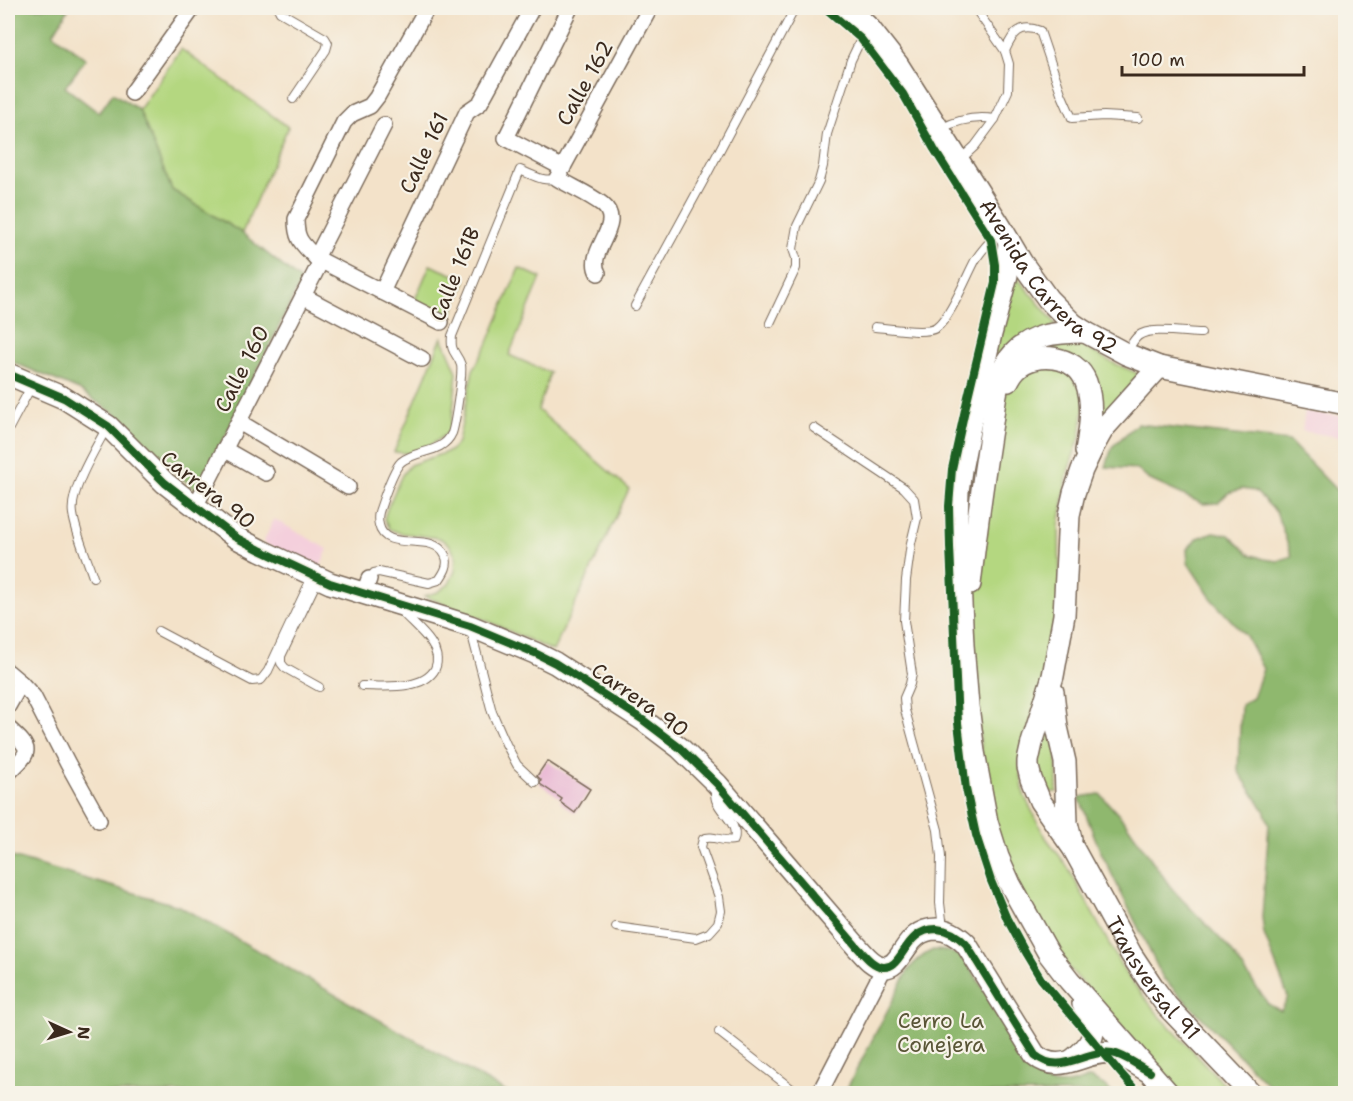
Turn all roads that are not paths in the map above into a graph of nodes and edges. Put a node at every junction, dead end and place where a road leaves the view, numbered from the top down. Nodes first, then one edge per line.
1 (194, 8) edge
2 (278, 8) edge
3 (427, 8) edge
4 (532, 8) edge
5 (570, 8) edge
6 (650, 8) edge
7 (795, 8) edge
8 (848, 8) edge
9 (975, 8) edge
10 (869, 28) junction
11 (1005, 51) junction
12 (132, 93) dead end
13 (293, 99) dead end
14 (1138, 118) dead end
15 (995, 119) junction
16 (384, 124) dead end
17 (939, 130) junction
18 (959, 161) junction
19 (560, 173) junction
20 (1005, 235) junction
21 (319, 259) junction
22 (598, 273) dead end
23 (382, 292) junction
24 (303, 296) junction
25 (635, 306) dead end
26 (441, 322) dead end
27 (770, 323) dead end
28 (876, 327) dead end
29 (1085, 332) junction
30 (1201, 333) dead end
31 (1126, 354) junction
32 (422, 359) dead end
33 (1159, 367) junction
34 (8, 374) edge
35 (33, 384) junction
36 (1346, 404) edge
37 (239, 422) junction
38 (108, 426) junction
39 (814, 428) dead end
40 (8, 430) edge
41 (224, 449) junction
42 (987, 456) junction
43 (1082, 470) junction
44 (266, 473) dead end
45 (348, 487) dead end
46 (200, 497) dead end
47 (316, 576) junction
48 (93, 577) dead end
49 (367, 586) junction
50 (396, 603) junction
51 (470, 626) junction
52 (158, 631) dead end
53 (963, 645) junction
54 (8, 672) edge
55 (1053, 676) junction
56 (21, 683) junction
57 (362, 686) dead end
58 (319, 687) dead end
59 (8, 705) edge
60 (8, 728) edge
61 (8, 773) edge
62 (535, 782) dead end
63 (717, 784) junction
64 (99, 820) dead end
65 (1073, 848) junction
66 (616, 927) dead end
67 (943, 930) junction
68 (884, 968) junction
69 (1069, 980) junction
70 (719, 1032) dead end
71 (1071, 1061) junction
72 (1150, 1072) junction
73 (798, 1094) edge
74 (819, 1094) edge
75 (1170, 1094) edge
76 (1251, 1094) edge

1 - 12 street
2 - 13 lane
3 - 21 street
4 - 23 street, Calle 161
5 - 19 street
6 - 19 street, Calle 162
7 - 25 lane
8 - 10 main road, Avenida Carrera 92
9 - 11 lane
10 - 17 main road, Avenida Carrera 92
10 - 27 lane
11 - 14 lane
11 - 15 lane
15 - 17 lane
15 - 18 lane
16 - 21 street, Calle 160
17 - 18 main road, Avenida Carrera 92
18 - 20 main road, Avenida Carrera 92
19 - 22 street
19 - 49 lane, Calle 161B
20 - 28 lane
20 - 29 main road, Avenida Carrera 92
20 - 53 main road
21 - 23 street
21 - 24 street, Calle 160
23 - 26 street
24 - 32 street
24 - 37 street, Calle 160
29 - 31 main road, Avenida Carrera 92
29 - 42 main road
30 - 31 lane
31 - 33 main road, Avenida Carrera 92
33 - 36 main road, Avenida Carrera 92
33 - 43 main road
34 - 35 main road, Carrera 90
35 - 38 main road, Carrera 90
35 - 40 lane
37 - 41 street, Calle 160
37 - 45 street
38 - 47 main road, Carrera 90
38 - 48 lane
39 - 67 lane
41 - 44 street
41 - 46 street, Calle 160
42 - 43 main road
42 - 53 main road
43 - 55 main road
47 - 49 main road, Carrera 90
47 - 52 lane
47 - 58 lane
49 - 50 main road, Carrera 90
50 - 51 main road, Carrera 90
50 - 57 lane
51 - 62 lane
51 - 63 main road, Carrera 90
53 - 69 main road
54 - 56 street
55 - 65 main road
55 - 65 main road
56 - 59 street
56 - 64 street
60 - 61 street
63 - 66 lane
63 - 68 main road, Carrera 90
65 - 76 main road, Transversal 91
67 - 68 main road
67 - 71 main road
68 - 74 street
69 - 71 main road
69 - 72 main road
70 - 73 lane
71 - 72 main road
72 - 75 main road

